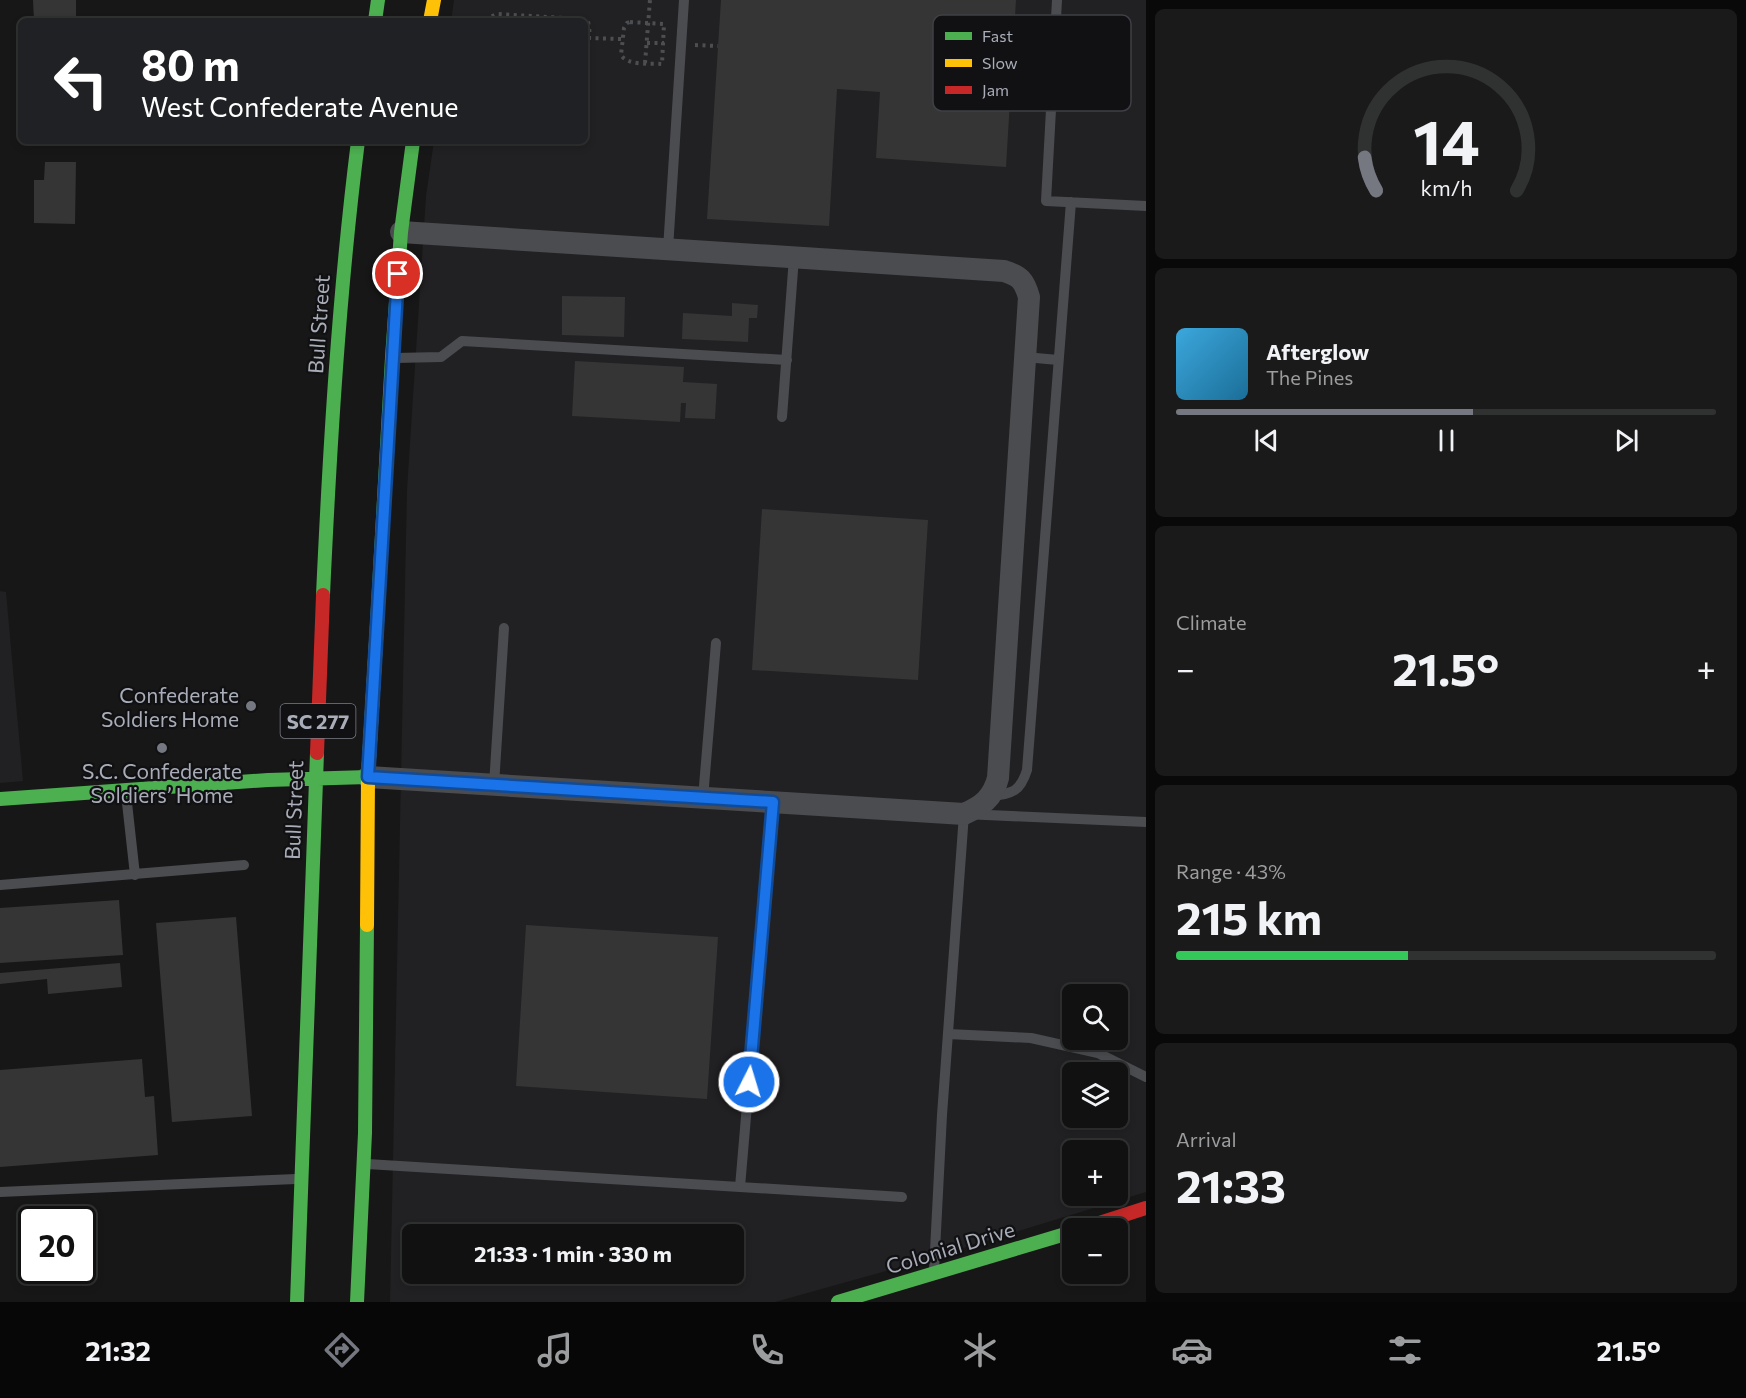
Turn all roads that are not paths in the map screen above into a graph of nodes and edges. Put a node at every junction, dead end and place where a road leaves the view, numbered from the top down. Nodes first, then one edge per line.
1 (378, 0) edge
2 (434, 0) edge
3 (684, 0) edge
4 (1056, 0) edge
5 (1055, 15) edge
6 (375, 18) edge
7 (431, 18) edge
8 (1051, 111) edge
9 (358, 144) edge
10 (413, 144) edge
11 (1071, 202) junction
12 (1146, 206) edge
13 (401, 232) junction
14 (668, 249) junction
15 (794, 257) junction
16 (1025, 357) junction
17 (392, 358) junction
18 (787, 360) junction
19 (1059, 360) junction
20 (782, 417) dead end
21 (504, 628) dead end
22 (716, 643) dead end
23 (368, 777) junction
24 (315, 778) junction
25 (494, 785) junction
26 (125, 790) junction
27 (991, 796) junction
28 (703, 798) junction
29 (0, 799) edge
30 (773, 802) junction
31 (964, 814) junction
32 (1146, 822) edge
33 (244, 865) dead end
34 (135, 875) junction
35 (0, 885) edge
36 (948, 1034) junction
37 (1146, 1077) edge
38 (364, 1164) junction
39 (300, 1179) junction
40 (740, 1187) junction
41 (0, 1192) edge
42 (902, 1197) dead end
43 (1146, 1208) edge
44 (1115, 1218) edge
45 (1062, 1235) edge
46 (934, 1275) junction
47 (297, 1302) edge
48 (357, 1302) edge
49 (838, 1302) edge

1 - 6 main road
2 - 7 main road
3 - 14 lane
4 - 5 lane
8 - 11 lane
9 - 24 main road, Bull Street / SC 277
10 - 13 main road, SC 277
11 - 12 lane
11 - 19 lane
13 - 14 street
13 - 17 main road, SC 277
14 - 15 street
15 - 16 street
15 - 18 lane
16 - 19 lane
16 - 27 street
17 - 18 lane
17 - 23 main road, SC 277
18 - 20 lane
19 - 27 lane
21 - 25 lane
22 - 28 lane
23 - 24 main road
23 - 25 street
23 - 38 main road, SC 277
24 - 26 main road
24 - 39 main road, Bull Street / SC 277
25 - 28 street
26 - 29 main road
26 - 34 lane
27 - 31 street
28 - 30 street
30 - 31 street
30 - 40 lane
31 - 32 lane
31 - 36 lane
33 - 34 lane
34 - 35 lane
36 - 37 lane
36 - 46 lane
38 - 40 lane
38 - 48 main road, SC 277
39 - 41 lane
39 - 47 main road, Bull Street / SC 277
40 - 42 lane
43 - 44 main road
45 - 46 main road, Colonial Drive
46 - 49 main road, Colonial Drive

